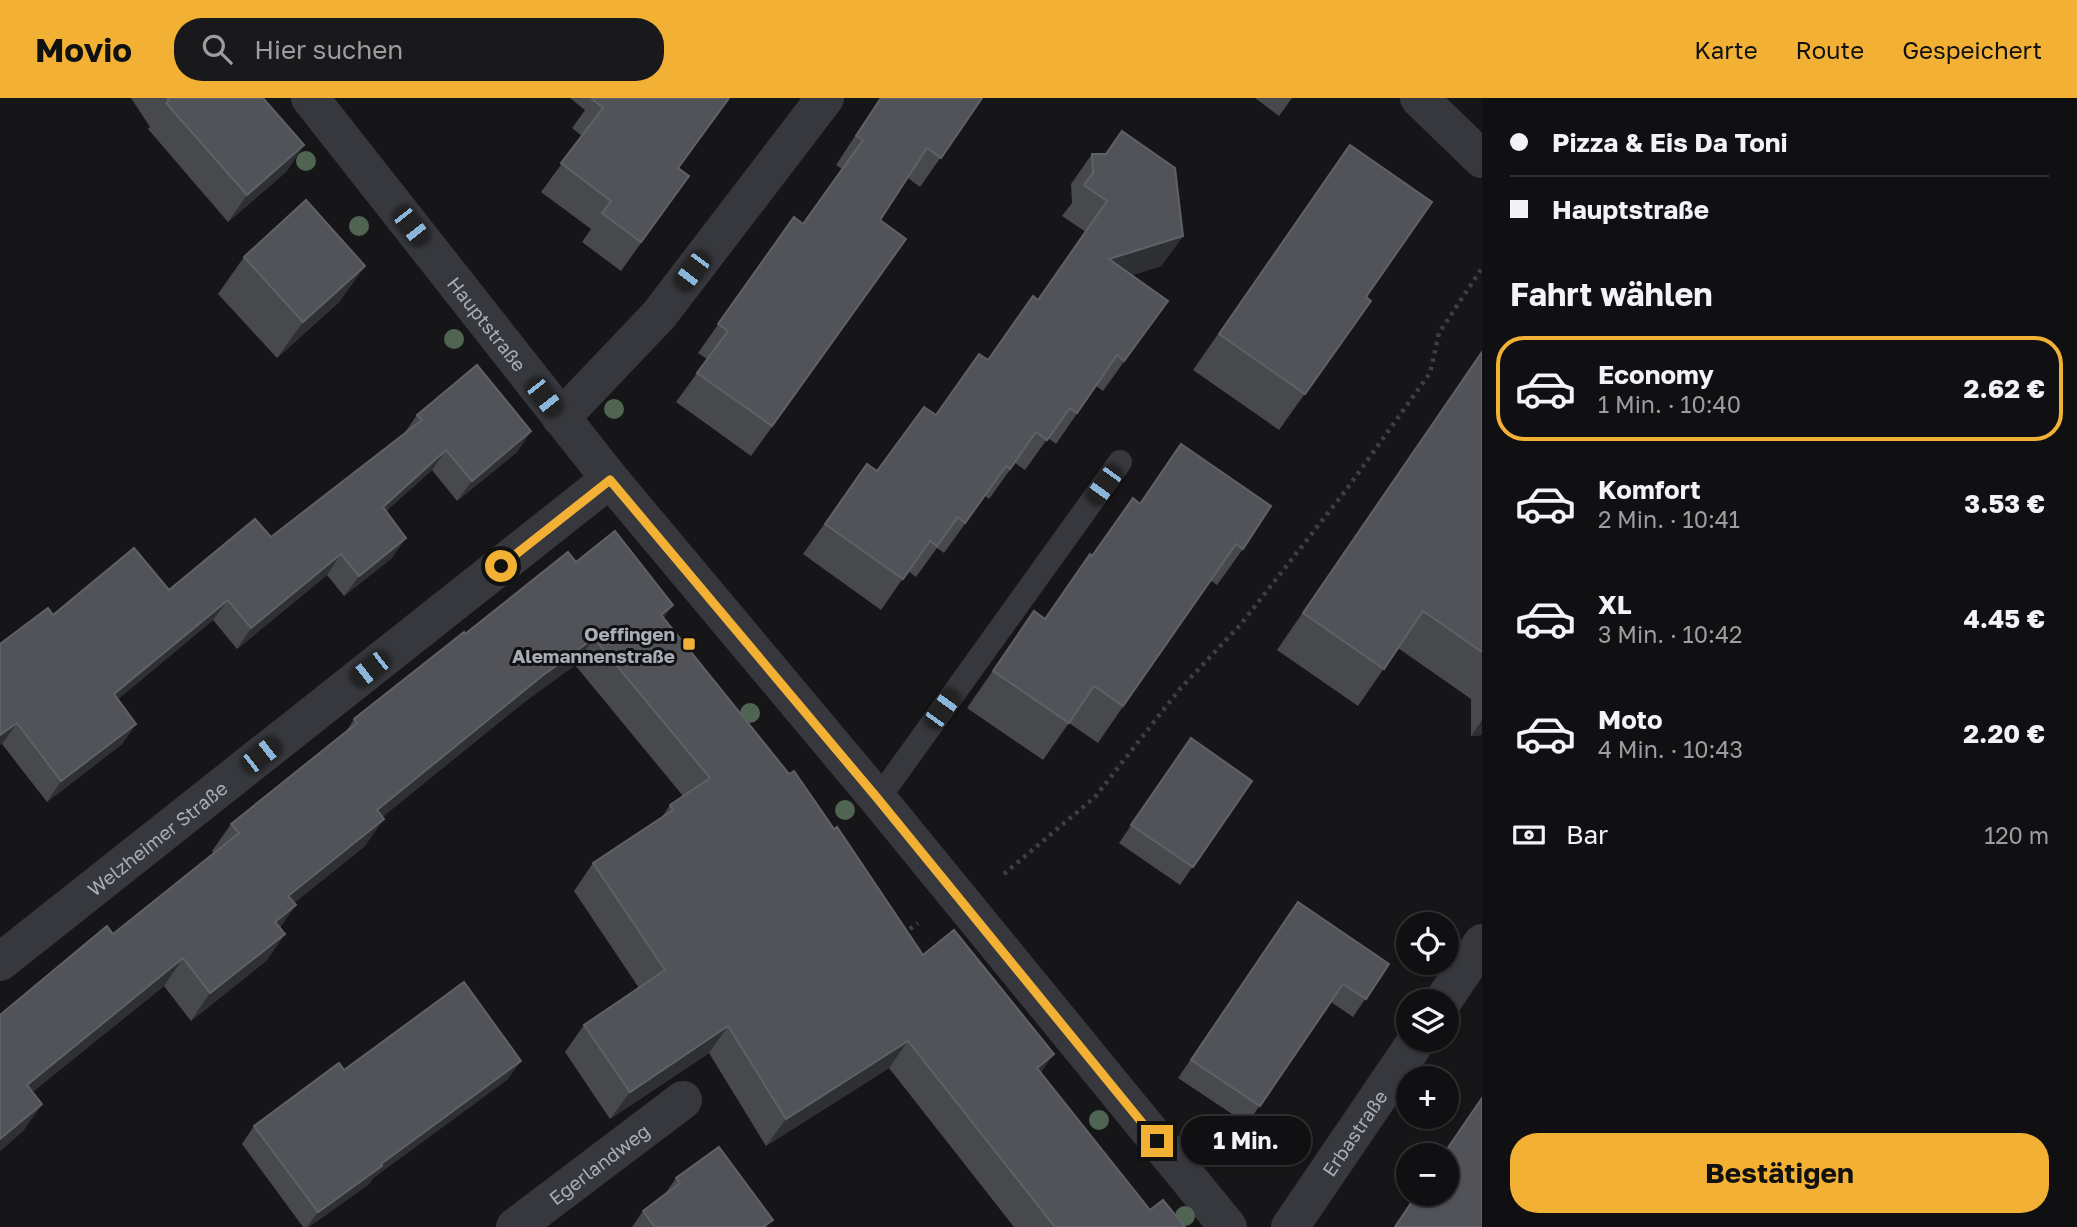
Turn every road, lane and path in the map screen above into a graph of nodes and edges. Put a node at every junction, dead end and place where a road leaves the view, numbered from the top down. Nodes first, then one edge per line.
1 (310, 98) edge
2 (825, 98) edge
3 (1419, 98) edge
4 (1482, 159) edge
5 (1482, 268) edge
6 (561, 418) junction
7 (1120, 463) dead end
8 (610, 480) junction
9 (878, 799) junction
10 (960, 900) junction
11 (901, 936) edge
12 (1482, 943) edge
13 (0, 962) edge
14 (1451, 989) edge
15 (1409, 1052) edge
16 (683, 1100) dead end
17 (515, 1227) edge
18 (1228, 1227) edge
19 (1290, 1227) edge

1 - 6 street, Hauptstraße
2 - 6 street
3 - 4 street
5 - 10 path
6 - 8 street, Hauptstraße
7 - 9 lane
8 - 9 street, Hauptstraße
8 - 13 street, Welzheimer Straße
9 - 10 street, Hauptstraße
10 - 11 path
10 - 18 street, Hauptstraße
12 - 14 street
15 - 19 street, Erbastraße
16 - 17 street, Egerlandweg

